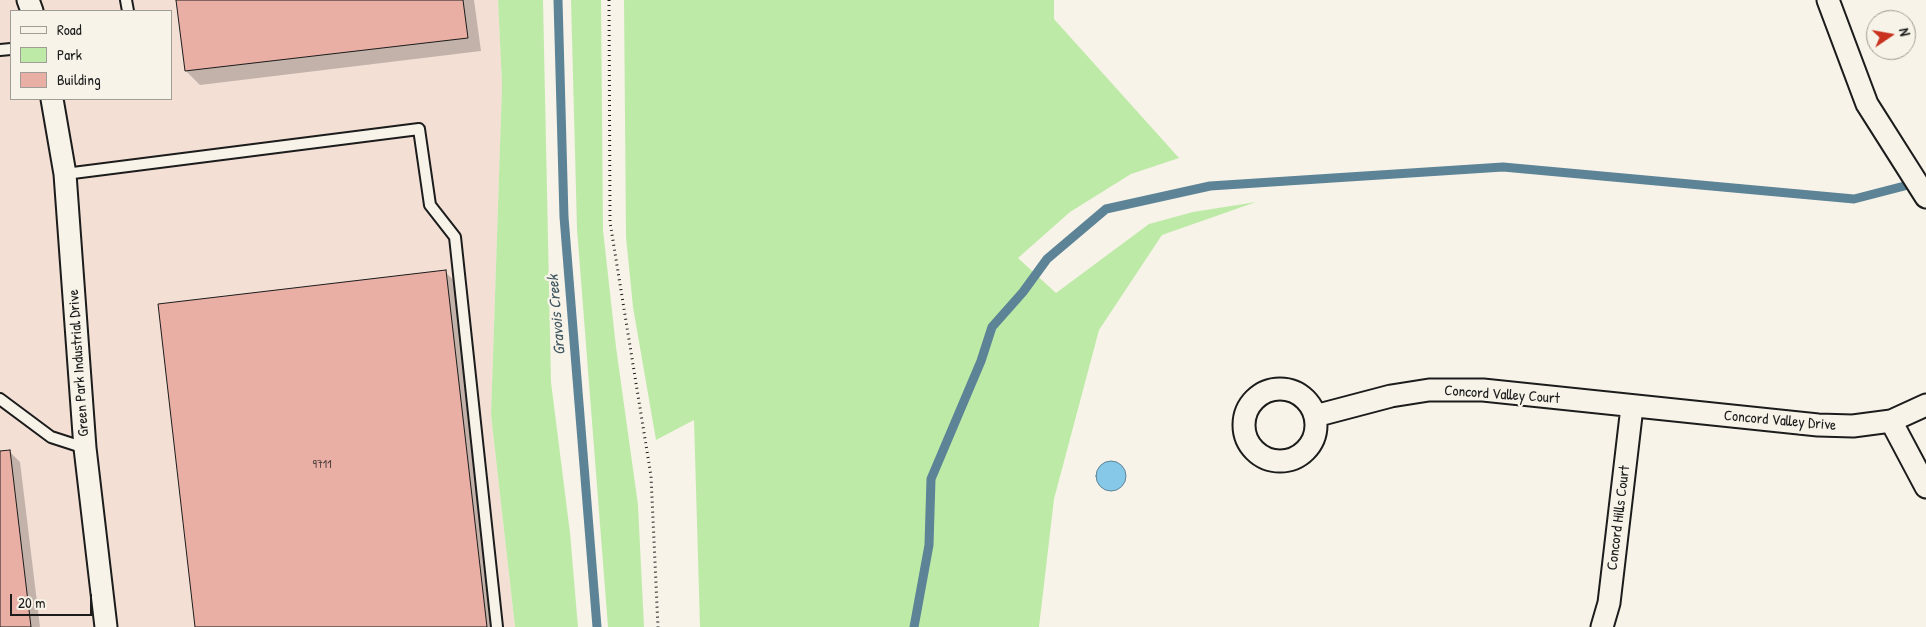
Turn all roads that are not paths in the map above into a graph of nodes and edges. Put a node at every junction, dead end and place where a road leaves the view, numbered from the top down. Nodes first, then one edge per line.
1 (1828, 0) edge
2 (52, 100) edge
3 (65, 174) junction
4 (1926, 197) edge
5 (0, 399) edge
6 (1926, 405) edge
7 (1632, 407) junction
8 (1315, 416) dead end
9 (1891, 421) junction
10 (85, 448) junction
11 (1926, 487) edge
12 (106, 627) edge
13 (497, 627) edge
14 (1602, 627) edge

1 - 4 street
2 - 3 street, Green Park Industrial Drive
3 - 10 street, Green Park Industrial Drive
3 - 13 lane
5 - 10 lane
6 - 9 street, Concord Valley Drive
7 - 8 street, Concord Valley Court
7 - 9 street, Concord Valley Drive
7 - 14 street, Concord Hills Court
9 - 11 street
10 - 12 street, Green Park Industrial Drive

